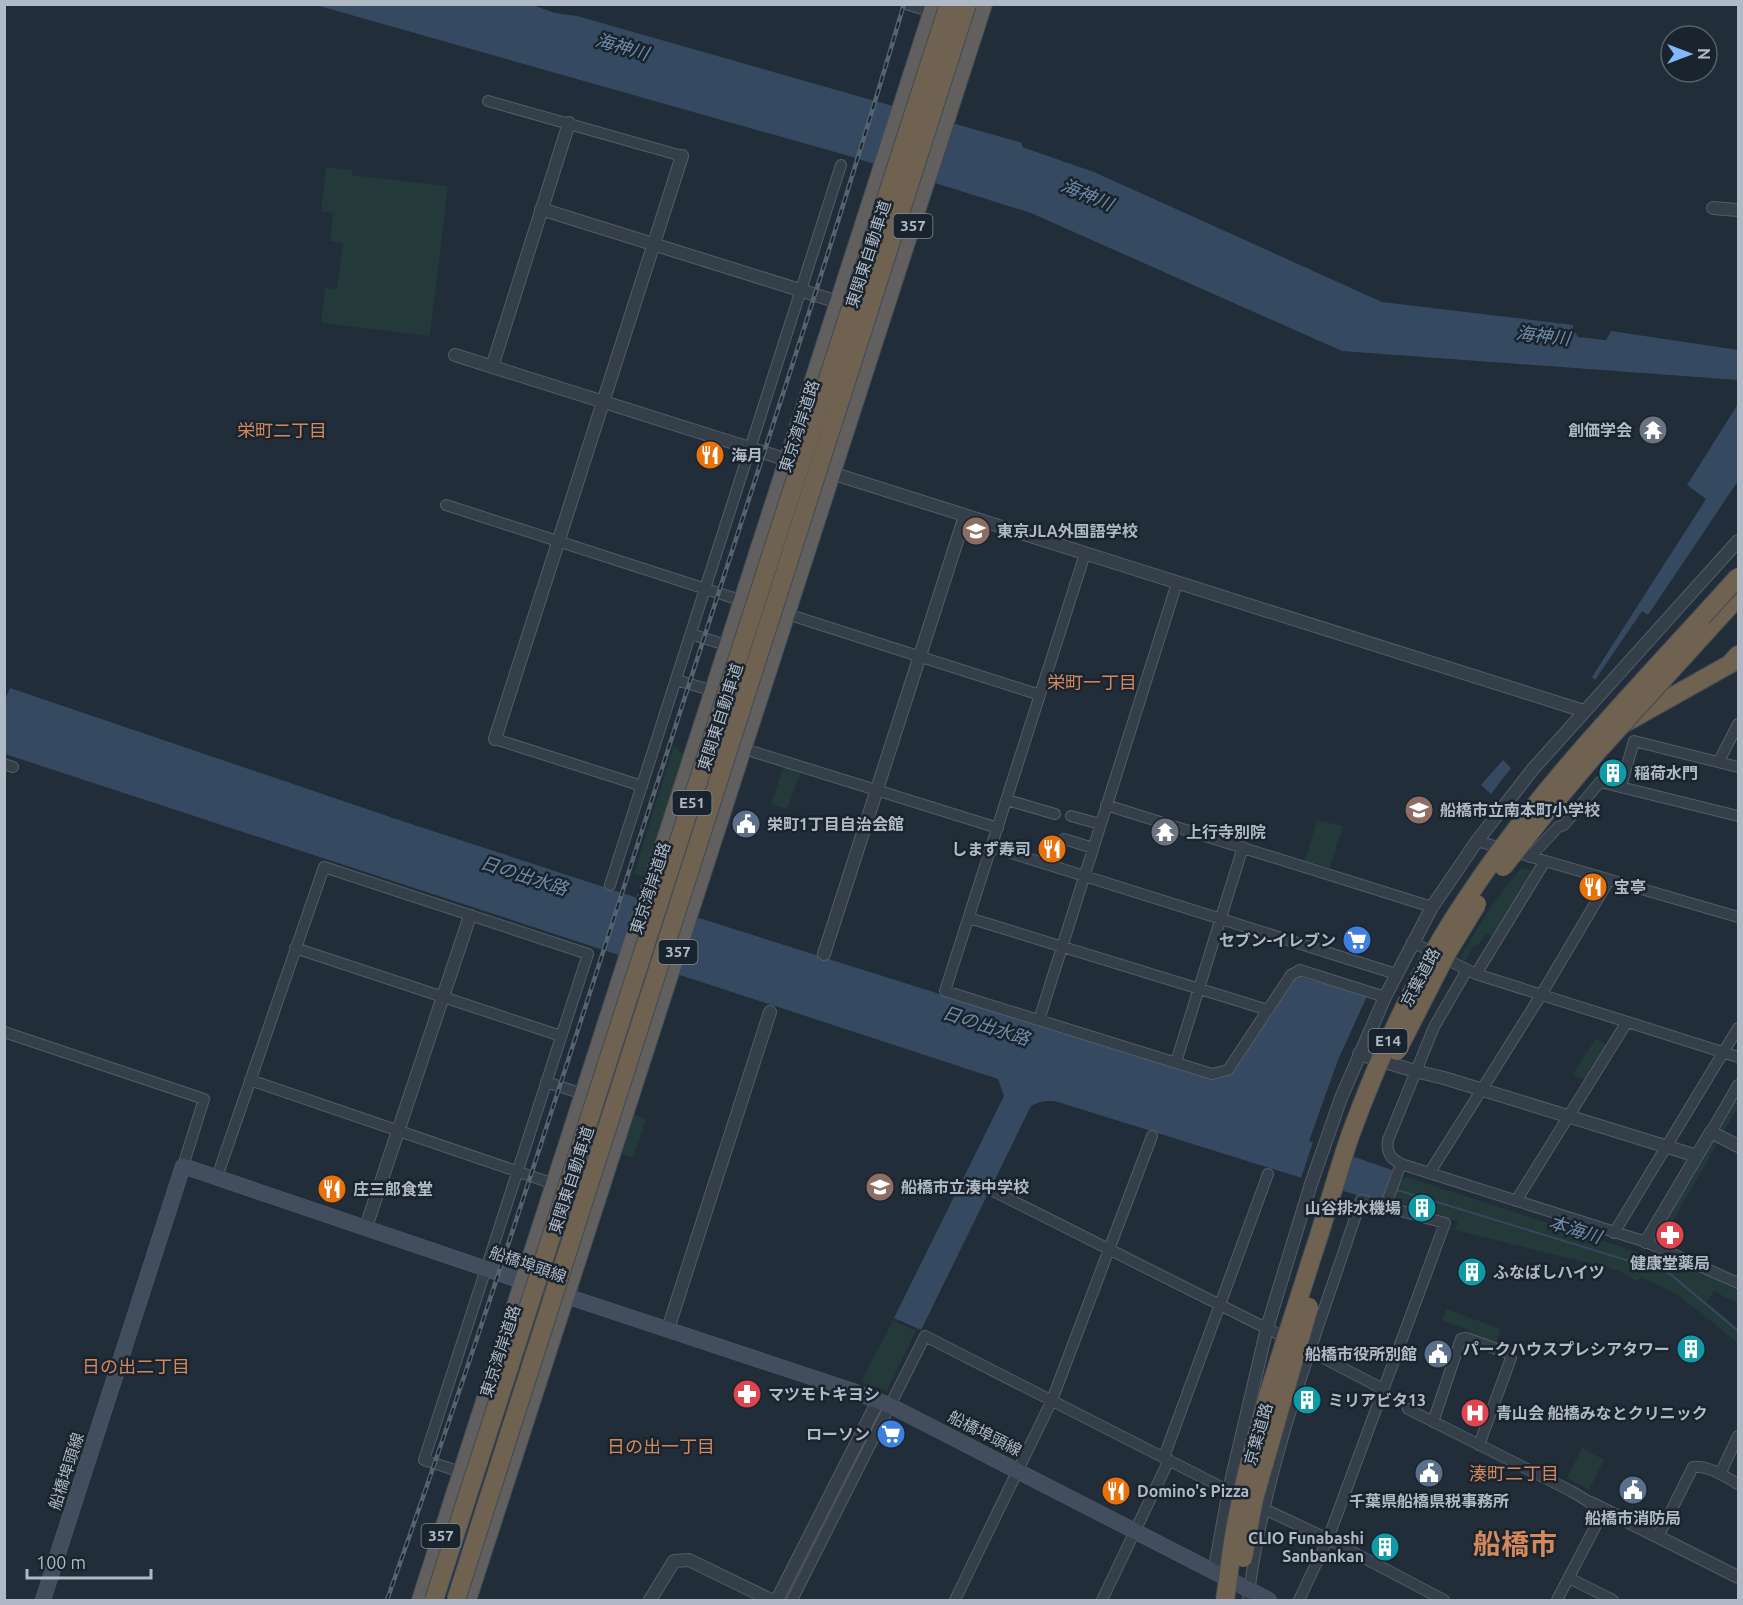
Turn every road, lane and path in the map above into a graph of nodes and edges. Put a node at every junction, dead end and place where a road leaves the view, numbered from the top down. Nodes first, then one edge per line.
1 (906, 4) edge
2 (949, 4) edge
3 (968, 4) edge
4 (984, 4) edge
5 (992, 4) edge
6 (933, 8) edge
7 (488, 101) dead end
8 (952, 105) junction
9 (568, 123) junction
10 (682, 156) joint
11 (842, 165) dead end
12 (1713, 208) dead end
13 (541, 209) junction
14 (1738, 210) edge
15 (653, 245) junction
16 (801, 291) junction
17 (838, 302) junction
18 (880, 327) junction
19 (455, 355) dead end
20 (492, 367) junction
21 (603, 401) junction
22 (751, 448) junction
23 (788, 460) junction
24 (833, 474) junction
25 (446, 505) dead end
26 (965, 516) junction
27 (558, 541) junction
28 (1738, 541) edge
29 (1085, 554) junction
30 (1738, 577) edge
31 (749, 582) junction
32 (1177, 583) junction
33 (706, 589) junction
34 (1738, 597) edge
35 (743, 600) junction
36 (787, 614) junction
37 (691, 634) junction
38 (729, 646) junction
39 (920, 656) junction
40 (1734, 660) edge
41 (676, 680) junction
42 (714, 692) junction
43 (1040, 695) junction
44 (1584, 711) junction
45 (1738, 724) edge
46 (1622, 725) junction
47 (495, 739) joint
48 (754, 752) dead end
49 (1719, 762) junction
50 (1738, 767) edge
51 (642, 786) junction
52 (1621, 786) junction
53 (876, 791) junction
54 (1007, 800) junction
55 (1106, 805) junction
56 (1055, 814) dead end
57 (1071, 816) dead end
58 (1738, 816) edge
59 (1100, 824) junction
60 (998, 828) junction
61 (1064, 839) dead end
62 (1477, 841) junction
63 (992, 847) junction
64 (1243, 847) junction
65 (1093, 848) junction
66 (1530, 857) junction
67 (1545, 861) junction
68 (1084, 875) junction
69 (1609, 880) junction
70 (610, 885) dead end
71 (1432, 907) junction
72 (470, 916) junction
73 (1738, 916) edge
74 (969, 918) junction
75 (1221, 918) junction
76 (1413, 942) junction
77 (1062, 947) junction
78 (295, 948) junction
79 (824, 954) dead end
80 (1472, 972) junction
81 (1396, 974) junction
82 (1199, 989) junction
83 (1541, 994) junction
84 (443, 996) junction
85 (1385, 997) junction
86 (1268, 1010) junction
87 (770, 1012) dead end
88 (1039, 1020) junction
89 (1627, 1022) junction
90 (1738, 1028) edge
91 (4, 1032) edge
92 (561, 1036) junction
93 (1724, 1052) junction
94 (1359, 1054) junction
95 (1738, 1057) edge
96 (1176, 1062) junction
97 (1415, 1071) junction
98 (250, 1080) junction
99 (546, 1082) junction
100 (1738, 1085) edge
101 (1480, 1089) junction
102 (583, 1094) junction
103 (1568, 1116) junction
104 (1712, 1131) junction
105 (398, 1132) junction
106 (1152, 1136) dead end
107 (1666, 1146) junction
108 (1738, 1146) edge
109 (1697, 1156) junction
110 (1401, 1164) junction
111 (183, 1166) junction
112 (517, 1172) junction
113 (1430, 1172) junction
114 (1268, 1174) dead end
115 (217, 1177) junction
116 (554, 1184) junction
117 (995, 1192) dead end
118 (1515, 1201) junction
119 (1385, 1207) junction
120 (366, 1227) junction
121 (1614, 1233) junction
122 (1646, 1242) junction
123 (1109, 1250) junction
124 (486, 1268) junction
125 (522, 1281) junction
126 (1738, 1283) edge
127 (566, 1296) junction
128 (1220, 1306) junction
129 (1267, 1328) junction
130 (668, 1329) junction
131 (1311, 1352) junction
132 (1383, 1389) junction
133 (1052, 1400) junction
134 (884, 1403) junction
135 (1408, 1409) dead end
136 (1433, 1422) junction
137 (1738, 1436) edge
138 (1479, 1445) junction
139 (1167, 1458) junction
140 (1019, 1471) junction
141 (461, 1472) junction
142 (1720, 1474) junction
143 (1738, 1484) edge
144 (1229, 1490) junction
145 (1591, 1503) joint
146 (1264, 1509) junction
147 (1604, 1510) junction
148 (1135, 1532) junction
149 (1658, 1537) junction
150 (1328, 1539) junction
151 (1214, 1573) junction
152 (1738, 1577) edge
153 (1569, 1578) junction
154 (1245, 1597) edge
155 (43, 1600) edge
156 (420, 1600) edge
157 (434, 1600) edge
158 (456, 1600) edge
159 (468, 1600) edge
160 (650, 1600) edge
161 (771, 1600) edge
162 (777, 1600) edge
163 (792, 1600) edge
164 (955, 1600) edge
165 (1102, 1600) edge
166 (1225, 1600) edge
167 (1269, 1600) edge
168 (1299, 1600) edge
169 (1444, 1600) edge
170 (1557, 1600) edge
171 (1613, 1600) edge

1 - 6 street
2 - 157 highway, 東関東自動車道 / E51, bridge
3 - 158 highway, 東関東自動車道 / E51, bridge
4 - 8 highway, 357
5 - 8 highway, 357
6 - 17 highway, 東京湾岸道路 / 357
7 - 9 street
8 - 18 highway, 357
9 - 10 street
9 - 13 street
10 - 15 street
11 - 16 street
12 - 14 street
13 - 15 street
13 - 20 street
15 - 16 street
15 - 21 street
16 - 17 street
16 - 22 street
17 - 23 highway, 東京湾岸道路 / 357
18 - 23 highway
18 - 24 highway, 357
19 - 20 street
20 - 21 street
21 - 22 street
21 - 27 street
22 - 23 street
22 - 33 street
23 - 24 street
23 - 31 highway, 東京湾岸道路 / 357
24 - 26 street
24 - 31 highway
24 - 36 highway, 357
25 - 27 street
26 - 29 street
26 - 39 street
27 - 33 street
27 - 47 street
28 - 44 street
29 - 32 street
29 - 43 street
30 - 166 highway, 京葉道路 / E14, bridge
31 - 35 highway, 東京湾岸道路 / 357
32 - 44 street
32 - 55 street
33 - 35 street
33 - 37 street
34 - 46 highway, 京葉道路 / E14, bridge
35 - 38 highway, 東京湾岸道路 / 357
36 - 39 street
36 - 127 highway, 357
37 - 38 street
37 - 41 street
38 - 42 highway, 東京湾岸道路 / 357
39 - 43 street
39 - 53 street
40 - 46 highway
41 - 42 street
41 - 51 street
42 - 102 highway, 東京湾岸道路 / 357
43 - 54 street
44 - 62 street
45 - 49 street
46 - 154 highway, 京葉道路 / E14, bridge
47 - 51 street
48 - 53 street
49 - 50 street
49 - 52 street
51 - 70 street
52 - 58 street
52 - 66 street
53 - 60 street
53 - 79 street
54 - 56 street
54 - 60 street
55 - 59 street
55 - 64 street
57 - 59 street
59 - 65 street
60 - 63 street
61 - 65 street
62 - 66 street
62 - 71 street
63 - 68 street
63 - 74 street
64 - 71 street
64 - 75 street
65 - 68 street
66 - 67 street
67 - 69 street
67 - 80 street
68 - 75 street
68 - 77 street
69 - 73 street
69 - 83 street
71 - 76 street
72 - 78 street
72 - 84 street
72 - 92 street
74 - 77 street
74 - 88 street
75 - 81 street
75 - 82 street
76 - 80 street
76 - 81 street
77 - 82 street
77 - 88 street
78 - 84 street
78 - 98 street
80 - 83 street
80 - 97 street
81 - 85 street
82 - 86 street
82 - 96 street
83 - 89 street
83 - 101 street
84 - 92 street
84 - 105 street
85 - 86 street
85 - 94 street
86 - 96 street
87 - 130 street
88 - 96 street
89 - 93 street
89 - 103 street
90 - 93 street
91 - 111 street
92 - 99 street
93 - 95 street
93 - 107 street
94 - 97 street
94 - 129 street
97 - 101 street
97 - 110 street
98 - 105 street
98 - 115 street
99 - 102 street
99 - 112 street
100 - 104 street
101 - 103 street
101 - 113 street
102 - 116 highway, 東京湾岸道路 / 357
103 - 107 street
103 - 118 street
104 - 108 street
104 - 109 street
105 - 112 street
105 - 120 street
106 - 123 street
107 - 109 street
107 - 121 street
109 - 122 street
110 - 113 street
110 - 119 street
111 - 115 main road, 船橋埠頭線
111 - 155 main road, 船橋埠頭線
112 - 116 street
112 - 124 street
113 - 118 street
114 - 128 street
115 - 120 main road, 船橋埠頭線
116 - 125 highway, 東京湾岸道路 / 357
117 - 123 street
118 - 121 street
119 - 131 street
119 - 132 street
120 - 124 main road, 船橋埠頭線
121 - 122 street
122 - 126 street
123 - 128 street
123 - 133 street
124 - 125 main road, 船橋埠頭線
124 - 141 street
125 - 127 main road, 船橋埠頭線
125 - 141 highway, 東京湾岸道路 / 357
127 - 130 main road, 船橋埠頭線
127 - 159 highway, 357
128 - 129 street
128 - 139 street
129 - 131 street
129 - 144 street
130 - 134 main road, 船橋埠頭線
131 - 132 street
131 - 146 street
132 - 150 street
133 - 134 street
133 - 139 street
133 - 140 street
134 - 140 main road, 船橋埠頭線
134 - 162 street
134 - 163 street
135 - 136 street
136 - 138 street
136 - 138 street
137 - 142 street
138 - 145 street
139 - 144 street
139 - 148 street
140 - 148 main road, 船橋埠頭線
140 - 164 street
141 - 156 highway, 東京湾岸道路 / 357
142 - 143 street
142 - 149 street
144 - 146 street
144 - 151 street
145 - 147 street
146 - 150 street
146 - 154 street
147 - 149 street
147 - 153 street
148 - 151 main road, 船橋埠頭線
148 - 165 street
149 - 152 street
150 - 168 street
150 - 169 street
151 - 154 main road, 船橋埠頭線
153 - 170 street
153 - 171 street
154 - 167 main road, 船橋埠頭線
160 - 161 street

